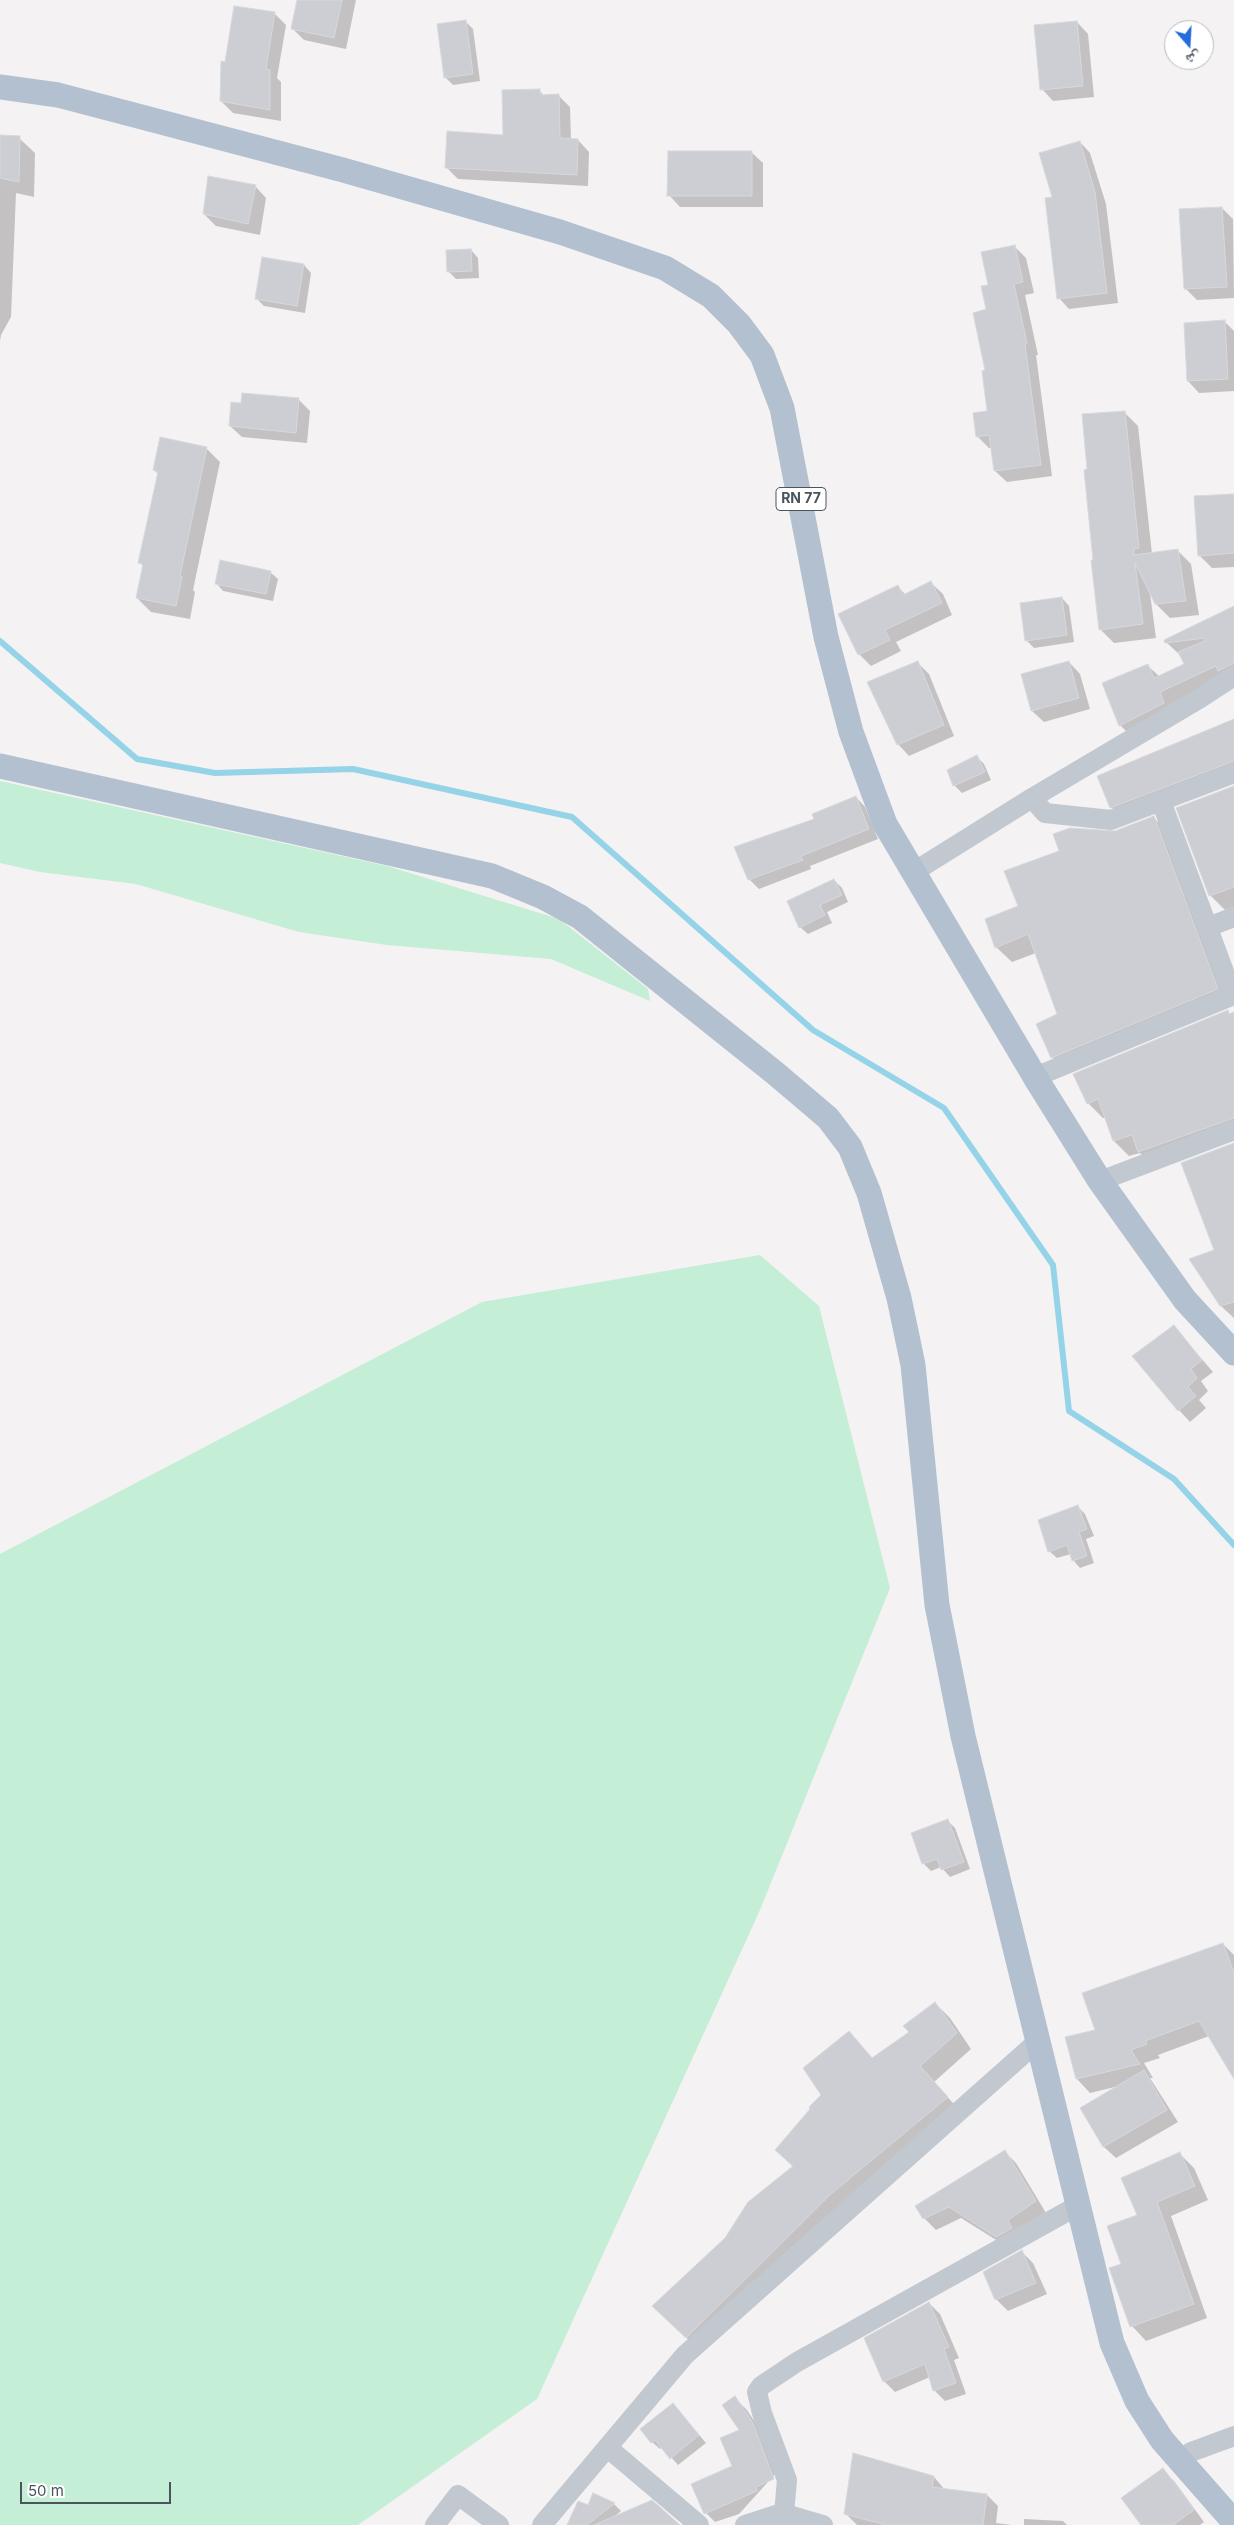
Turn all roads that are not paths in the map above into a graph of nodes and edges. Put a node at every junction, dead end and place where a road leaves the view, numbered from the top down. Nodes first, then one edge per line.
1 (0, 87) edge
2 (1234, 676) edge
3 (0, 766) edge
4 (1234, 773) edge
5 (1032, 798) junction
6 (1161, 801) junction
7 (912, 873) junction
8 (1234, 917) edge
9 (1208, 927) junction
10 (1234, 995) edge
11 (1034, 1077) junction
12 (1234, 1130) edge
13 (1100, 1181) junction
14 (1234, 1353) edge
15 (1037, 2042) junction
16 (1077, 2206) junction
17 (1234, 2436) edge
18 (608, 2448) junction
19 (1180, 2462) junction
20 (782, 2519) edge
21 (1234, 2522) edge
22 (436, 2525) edge
23 (499, 2525) edge
24 (542, 2525) edge
25 (699, 2525) edge
26 (745, 2525) edge
27 (823, 2525) edge

1 - 7 main road, RN 77
2 - 5 street
3 - 15 main road
4 - 6 street
5 - 6 street
5 - 7 street
6 - 9 street
7 - 11 main road, RN 77
8 - 9 street
9 - 10 street
10 - 11 street
11 - 13 main road, RN 77
12 - 13 street
13 - 14 main road, RN 77
15 - 16 main road
15 - 18 street
16 - 19 main road
16 - 20 street
17 - 19 street
18 - 24 street
18 - 25 street
19 - 21 main road
20 - 26 street
20 - 27 street
22 - 23 street

